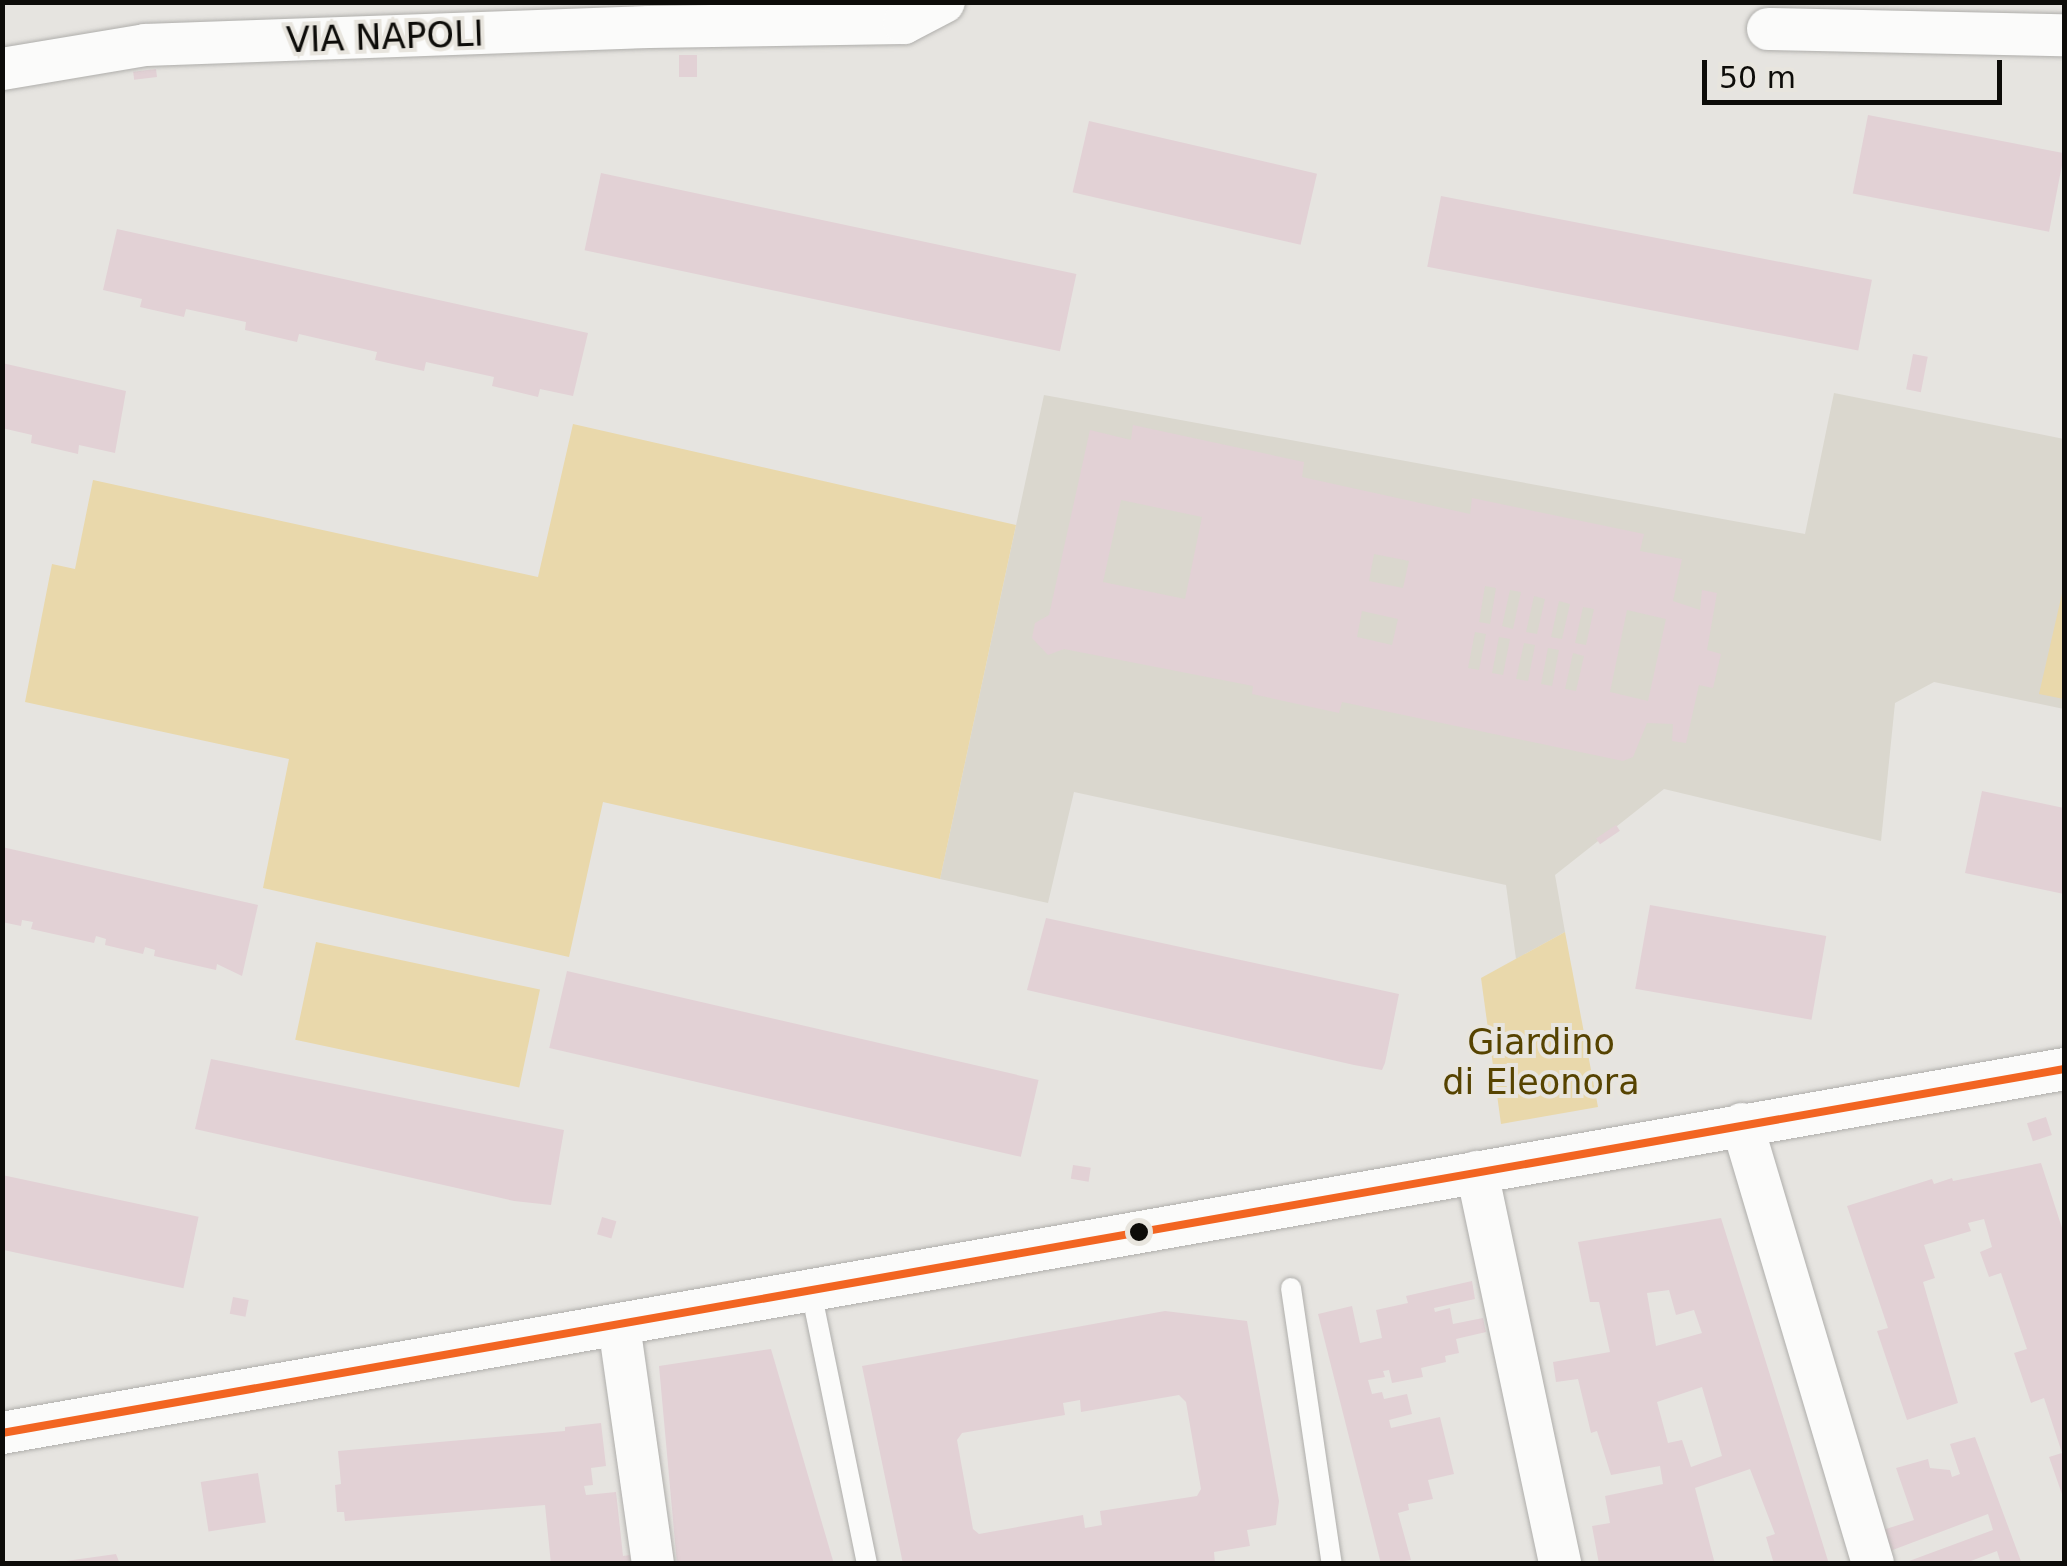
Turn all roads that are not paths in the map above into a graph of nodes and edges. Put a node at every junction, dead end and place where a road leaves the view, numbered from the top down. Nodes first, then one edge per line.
1 (944, 2) edge
2 (1768, 29) dead end
3 (2064, 35) edge
4 (2, 69) edge
5 (2064, 1069) edge
6 (1742, 1124) junction
7 (1477, 1172) junction
8 (1291, 1288) dead end
9 (812, 1290) junction
10 (619, 1325) junction
11 (2, 1433) edge
12 (653, 1564) edge
13 (866, 1564) edge
14 (1332, 1564) edge
15 (1560, 1564) edge
16 (1873, 1564) edge

1 - 4 street, VIA NAPOLI
2 - 3 street
5 - 6 street
6 - 7 street
6 - 16 street
7 - 9 street
7 - 15 street
8 - 14 lane
9 - 10 street
9 - 13 lane
10 - 11 street
10 - 12 street

